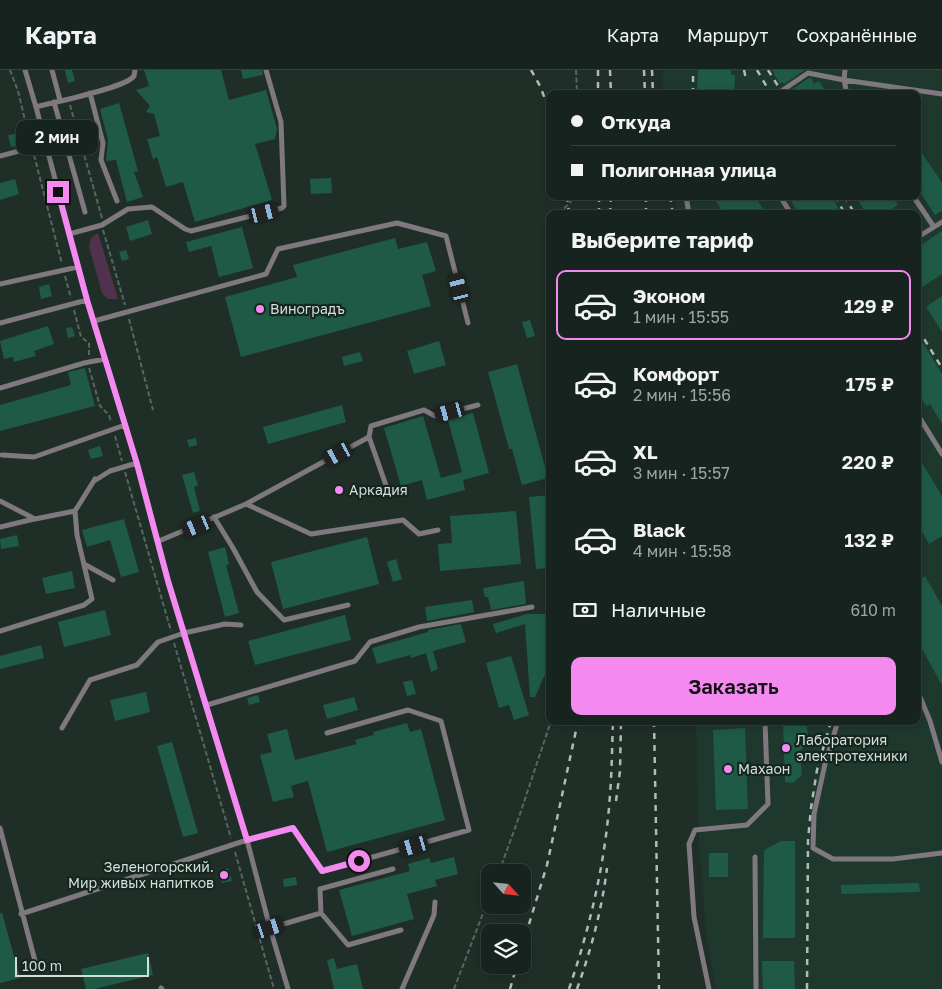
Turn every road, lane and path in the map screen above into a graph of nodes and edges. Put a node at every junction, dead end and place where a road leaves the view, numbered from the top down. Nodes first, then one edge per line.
1 (10, 70) edge
2 (25, 70) edge
3 (52, 70) edge
4 (135, 70) edge
5 (266, 70) edge
6 (576, 70) edge
7 (845, 70) edge
8 (844, 80) junction
9 (577, 90) edge
10 (784, 90) edge
11 (847, 90) edge
12 (914, 90) edge
13 (921, 91) edge
14 (90, 93) junction
15 (942, 94) edge
16 (68, 98) junction
17 (60, 100) junction
18 (54, 102) junction
19 (36, 107) junction
20 (45, 144) junction
21 (32, 147) junction
22 (0, 156) edge
23 (572, 200) edge
24 (916, 200) edge
25 (117, 201) dead end
26 (563, 210) edge
27 (85, 212) dead end
28 (942, 222) edge
29 (102, 226) junction
30 (934, 228) junction
31 (69, 234) junction
32 (921, 234) edge
33 (78, 267) junction
34 (63, 269) junction
35 (0, 284) edge
36 (87, 300) junction
37 (72, 304) junction
38 (127, 312) junction
39 (94, 321) junction
40 (0, 323) edge
41 (468, 323) dead end
42 (105, 359) junction
43 (89, 362) junction
44 (0, 388) edge
45 (478, 404) dead end
46 (153, 410) dead end
47 (921, 420) edge
48 (125, 425) junction
49 (113, 429) junction
50 (369, 437) junction
51 (942, 454) edge
52 (2, 455) dead end
53 (137, 464) junction
54 (124, 467) junction
55 (388, 491) dead end
56 (0, 501) edge
57 (246, 504) junction
58 (75, 511) junction
59 (214, 517) junction
60 (35, 519) junction
61 (0, 527) edge
62 (438, 530) dead end
63 (158, 541) junction
64 (84, 564) junction
65 (112, 580) dead end
66 (348, 605) dead end
67 (532, 607) dead end
68 (241, 625) dead end
69 (0, 631) edge
70 (184, 633) junction
71 (173, 637) junction
72 (921, 699) edge
73 (207, 705) junction
74 (550, 725) edge
75 (764, 725) edge
76 (837, 725) edge
77 (62, 728) dead end
78 (327, 733) dead end
79 (942, 762) edge
80 (0, 828) edge
81 (247, 840) junction
82 (233, 845) junction
83 (942, 853) edge
84 (755, 857) dead end
85 (501, 864) edge
86 (393, 869) dead end
87 (434, 902) dead end
88 (321, 912) junction
89 (21, 914) junction
90 (483, 914) edge
91 (270, 928) junction
92 (401, 930) dead end
93 (35, 961) dead end
94 (274, 989) edge
95 (288, 989) edge
96 (402, 989) edge
97 (454, 989) edge
98 (708, 989) edge
99 (756, 989) edge

1 - 21 path
2 - 19 lane
3 - 17 lane
4 - 14 lane
5 - 29 lane
6 - 9 path
7 - 8 lane
8 - 10 lane
8 - 11 lane
8 - 12 lane
13 - 15 lane
14 - 16 lane
14 - 25 lane
16 - 17 lane
16 - 29 path
17 - 18 lane
18 - 19 lane
18 - 27 lane
19 - 20 lane
20 - 21 lane
20 - 31 lane
21 - 22 lane
21 - 34 path
23 - 26 path
24 - 30 lane
28 - 30 lane
29 - 31 lane
29 - 38 path
30 - 32 lane
31 - 33 lane
33 - 34 lane
33 - 36 lane
34 - 35 lane
34 - 37 path
36 - 37 lane
36 - 39 lane
37 - 40 lane
37 - 43 path
38 - 39 lane
38 - 41 lane
38 - 46 path
39 - 42 lane
42 - 43 lane
42 - 48 lane
43 - 44 lane
43 - 49 path
45 - 50 lane
47 - 51 lane
48 - 49 lane
48 - 53 lane
49 - 52 lane
49 - 54 path
50 - 55 lane
50 - 57 lane
53 - 54 lane
53 - 63 lane
54 - 58 lane
54 - 71 path
56 - 60 lane
57 - 59 lane
57 - 62 lane
58 - 60 lane
58 - 64 lane
59 - 63 lane
59 - 66 lane
60 - 61 lane
63 - 70 lane
64 - 65 lane
64 - 69 lane
67 - 73 lane
68 - 70 lane
70 - 71 lane
70 - 73 lane
71 - 77 lane
71 - 82 path
72 - 79 lane
73 - 81 lane
74 - 85 path
75 - 98 lane
76 - 83 lane
78 - 81 lane
80 - 89 lane
81 - 82 lane
81 - 91 lane
82 - 89 lane
82 - 94 path
84 - 99 lane
86 - 88 lane
87 - 96 lane
88 - 91 lane
88 - 92 lane
89 - 93 lane
90 - 97 path
91 - 95 lane

